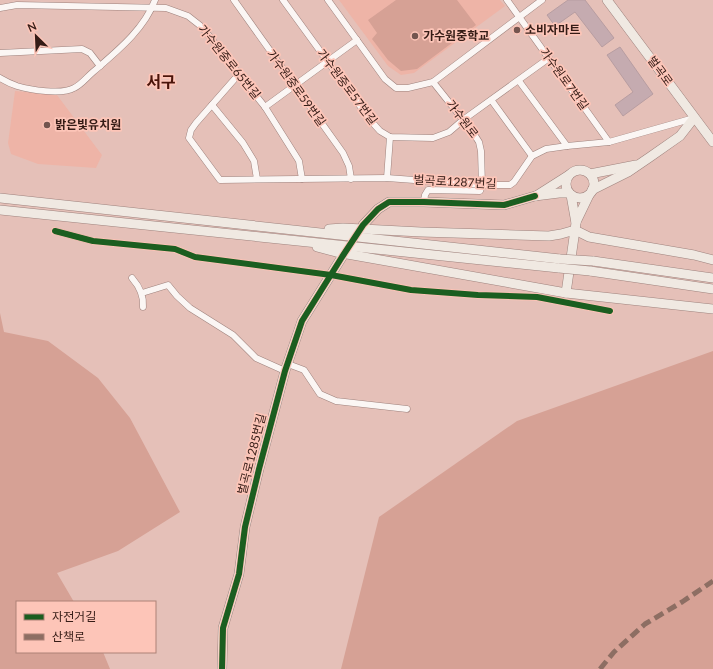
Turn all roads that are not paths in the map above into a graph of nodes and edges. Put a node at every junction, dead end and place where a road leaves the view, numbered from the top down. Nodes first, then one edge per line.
1 (155, 0) edge
2 (234, 0) edge
3 (283, 0) edge
4 (328, 0) edge
5 (507, 0) edge
6 (542, 0) edge
7 (607, 0) edge
8 (17, 3) edge
9 (64, 3) edge
10 (0, 8) edge
11 (152, 8) junction
12 (519, 17) junction
13 (357, 40) junction
14 (0, 53) edge
15 (549, 58) junction
16 (327, 62) junction
17 (100, 66) junction
18 (239, 74) junction
19 (0, 78) edge
20 (519, 80) junction
21 (433, 82) junction
22 (295, 85) junction
23 (492, 101) junction
24 (212, 105) junction
25 (265, 107) junction
26 (694, 118) junction
27 (464, 120) junction
28 (390, 137) junction
29 (609, 142) junction
30 (713, 142) edge
31 (567, 146) junction
32 (532, 156) junction
33 (638, 165) junction
34 (570, 174) junction
35 (590, 174) junction
36 (387, 178) junction
37 (256, 179) junction
38 (302, 179) junction
39 (351, 179) junction
40 (482, 185) junction
41 (590, 192) junction
42 (570, 194) junction
43 (535, 196) junction
44 (0, 198) edge
45 (424, 202) junction
46 (0, 210) edge
47 (363, 225) dead end
48 (575, 227) junction
49 (301, 230) junction
50 (55, 231) dead end
51 (290, 240) junction
52 (342, 257) dead end
53 (713, 260) edge
54 (331, 275) junction
55 (132, 278) dead end
56 (713, 278) edge
57 (713, 289) edge
58 (142, 293) junction
59 (566, 293) junction
60 (143, 307) dead end
61 (713, 309) edge
62 (610, 311) dead end
63 (286, 367) junction
64 (407, 410) dead end
65 (222, 669) edge

1 - 11 street
2 - 22 street, 가수원중로59번길
3 - 16 street, 가수원중로57번길
4 - 13 street
5 - 12 street, 가수원로7번길
6 - 12 street
7 - 26 main road, 벌곡로
8 - 9 street, 가수원중로65번길
8 - 10 street, 가수원중로65번길
9 - 11 street, 가수원중로65번길
11 - 17 street
11 - 18 street, 가수원중로65번길
12 - 15 street, 가수원로7번길
12 - 21 street
13 - 16 street
13 - 21 street
14 - 17 street
15 - 20 street
15 - 29 street, 가수원로7번길
16 - 22 street
16 - 28 street, 가수원중로57번길
17 - 19 street
18 - 24 street, 벌곡로1287번길
18 - 25 street, 가수원중로65번길
20 - 23 street
20 - 31 street
21 - 27 street, 가수원로
22 - 25 street
22 - 39 street, 가수원중로59번길
23 - 27 street
23 - 32 street
24 - 37 street
24 - 37 street, 벌곡로1287번길
25 - 38 street, 가수원중로65번길
26 - 29 street
26 - 30 main road, 벌곡로
26 - 33 main road
27 - 28 street
27 - 40 street, 가수원로
28 - 36 street
29 - 31 street
31 - 32 street
32 - 40 street, 벌곡로1287번길
33 - 35 main road
33 - 41 main road
34 - 35 main road
34 - 42 main road
34 - 43 main road
35 - 41 main road
36 - 39 street, 벌곡로1287번길
36 - 40 street, 벌곡로1287번길
37 - 38 street, 벌곡로1287번길
38 - 39 street, 벌곡로1287번길
40 - 45 street
41 - 42 main road
41 - 48 main road
42 - 43 main road
42 - 48 main road
43 - 45 main road
44 - 49 main road
45 - 47 main road
46 - 51 main road
48 - 49 main road
48 - 53 main road
48 - 59 main road
49 - 56 main road, bridge
50 - 54 street
51 - 57 main road, bridge
51 - 59 main road
52 - 54 main road, 벌곡로1285번길
54 - 62 street
54 - 63 main road, 벌곡로1285번길
55 - 58 street
58 - 60 street
58 - 63 street
59 - 61 main road
63 - 64 street
63 - 65 main road, 벌곡로1285번길

